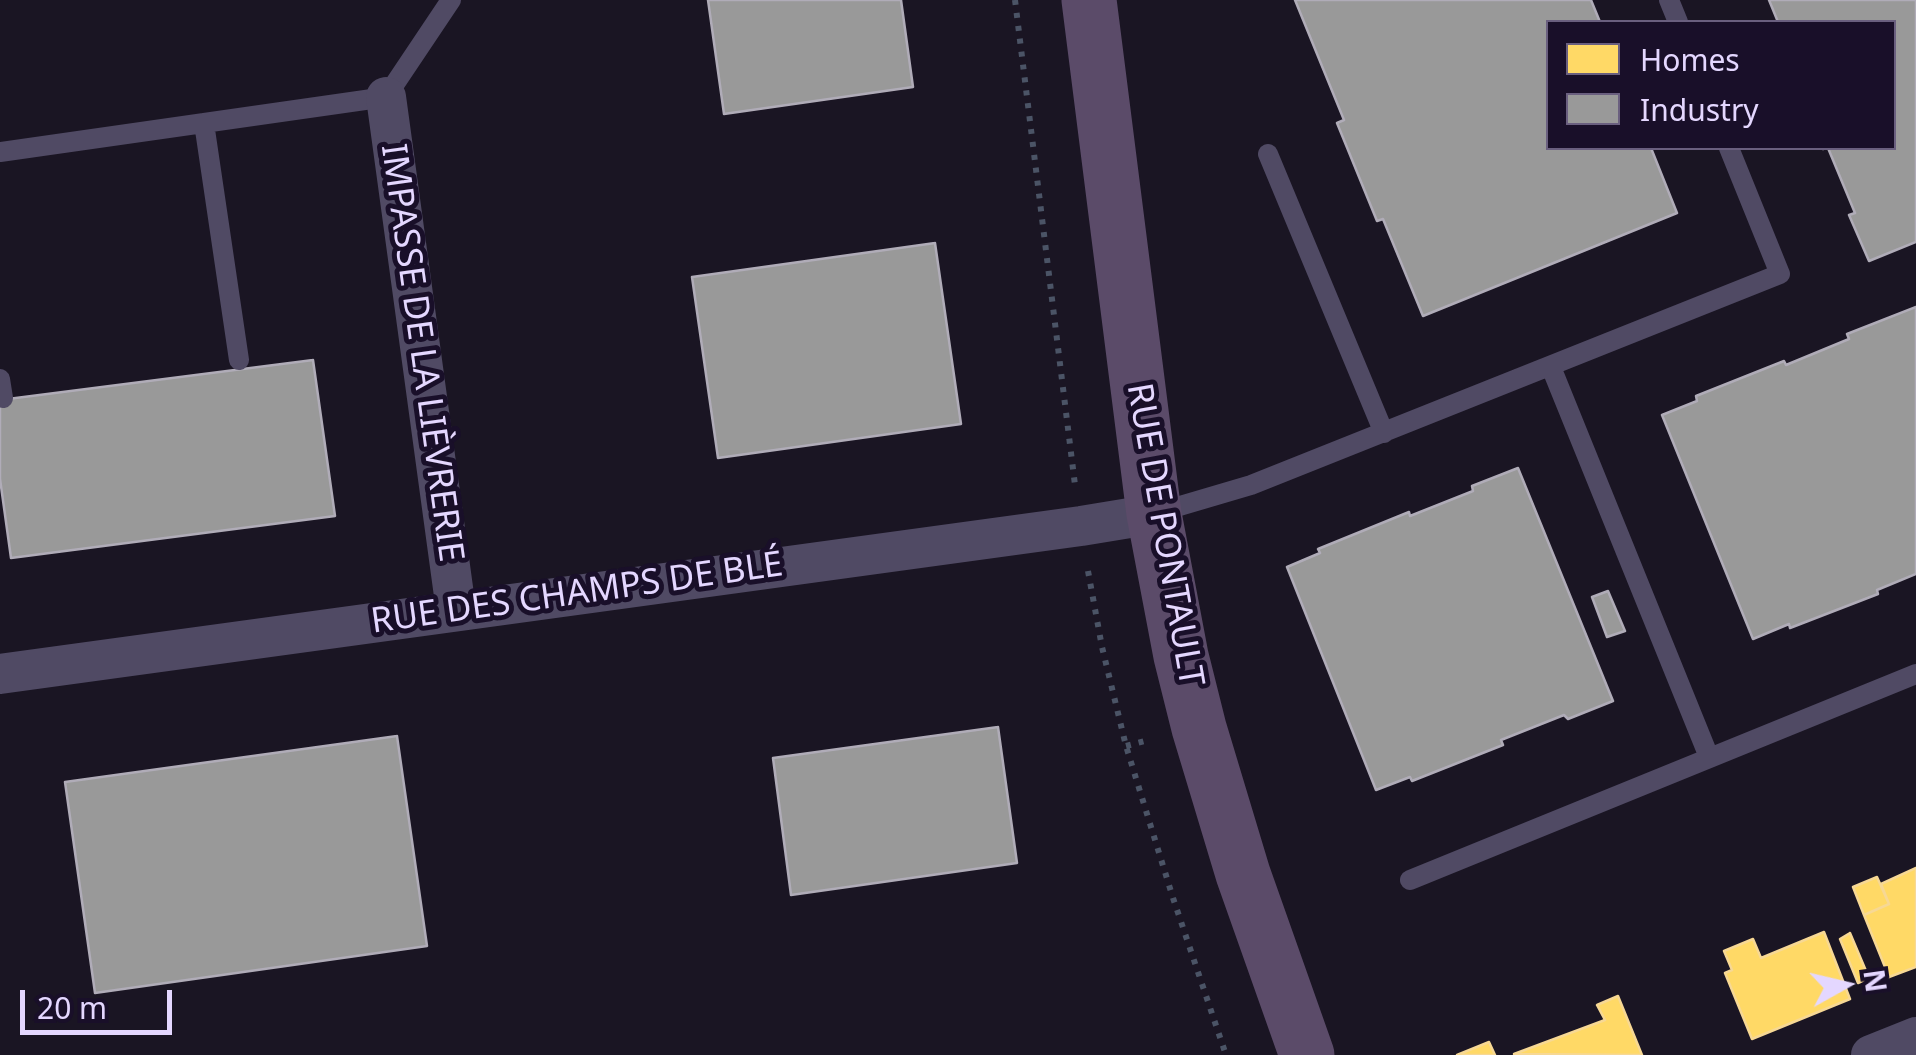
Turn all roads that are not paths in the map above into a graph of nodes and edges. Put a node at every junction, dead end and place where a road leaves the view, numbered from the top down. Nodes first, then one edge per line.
1 (451, 0) edge
2 (1089, 0) edge
3 (386, 97) junction
4 (204, 123) junction
5 (1730, 150) edge
6 (0, 152) edge
7 (1268, 154) dead end
8 (239, 360) dead end
9 (1552, 367) junction
10 (1384, 433) junction
11 (1154, 514) junction
12 (456, 610) junction
13 (0, 674) edge
14 (1916, 674) edge
15 (1709, 757) junction
16 (1410, 880) dead end
17 (1916, 1037) edge
18 (1307, 1055) edge
19 (1871, 1055) edge

1 - 3 lane
2 - 11 main road, RUE DE PONTAULT
3 - 4 lane
3 - 12 street, IMPASSE DE LA LIÈVRERIE
4 - 6 lane
4 - 8 lane
5 - 9 lane
7 - 10 lane
9 - 10 lane
9 - 15 lane
10 - 11 lane
11 - 12 street, RUE DES CHAMPS DE BLÉ
11 - 18 main road, RUE DE PONTAULT
12 - 13 street, RUE DES CHAMPS DE BLÉ
14 - 15 lane
15 - 16 lane
17 - 19 street

